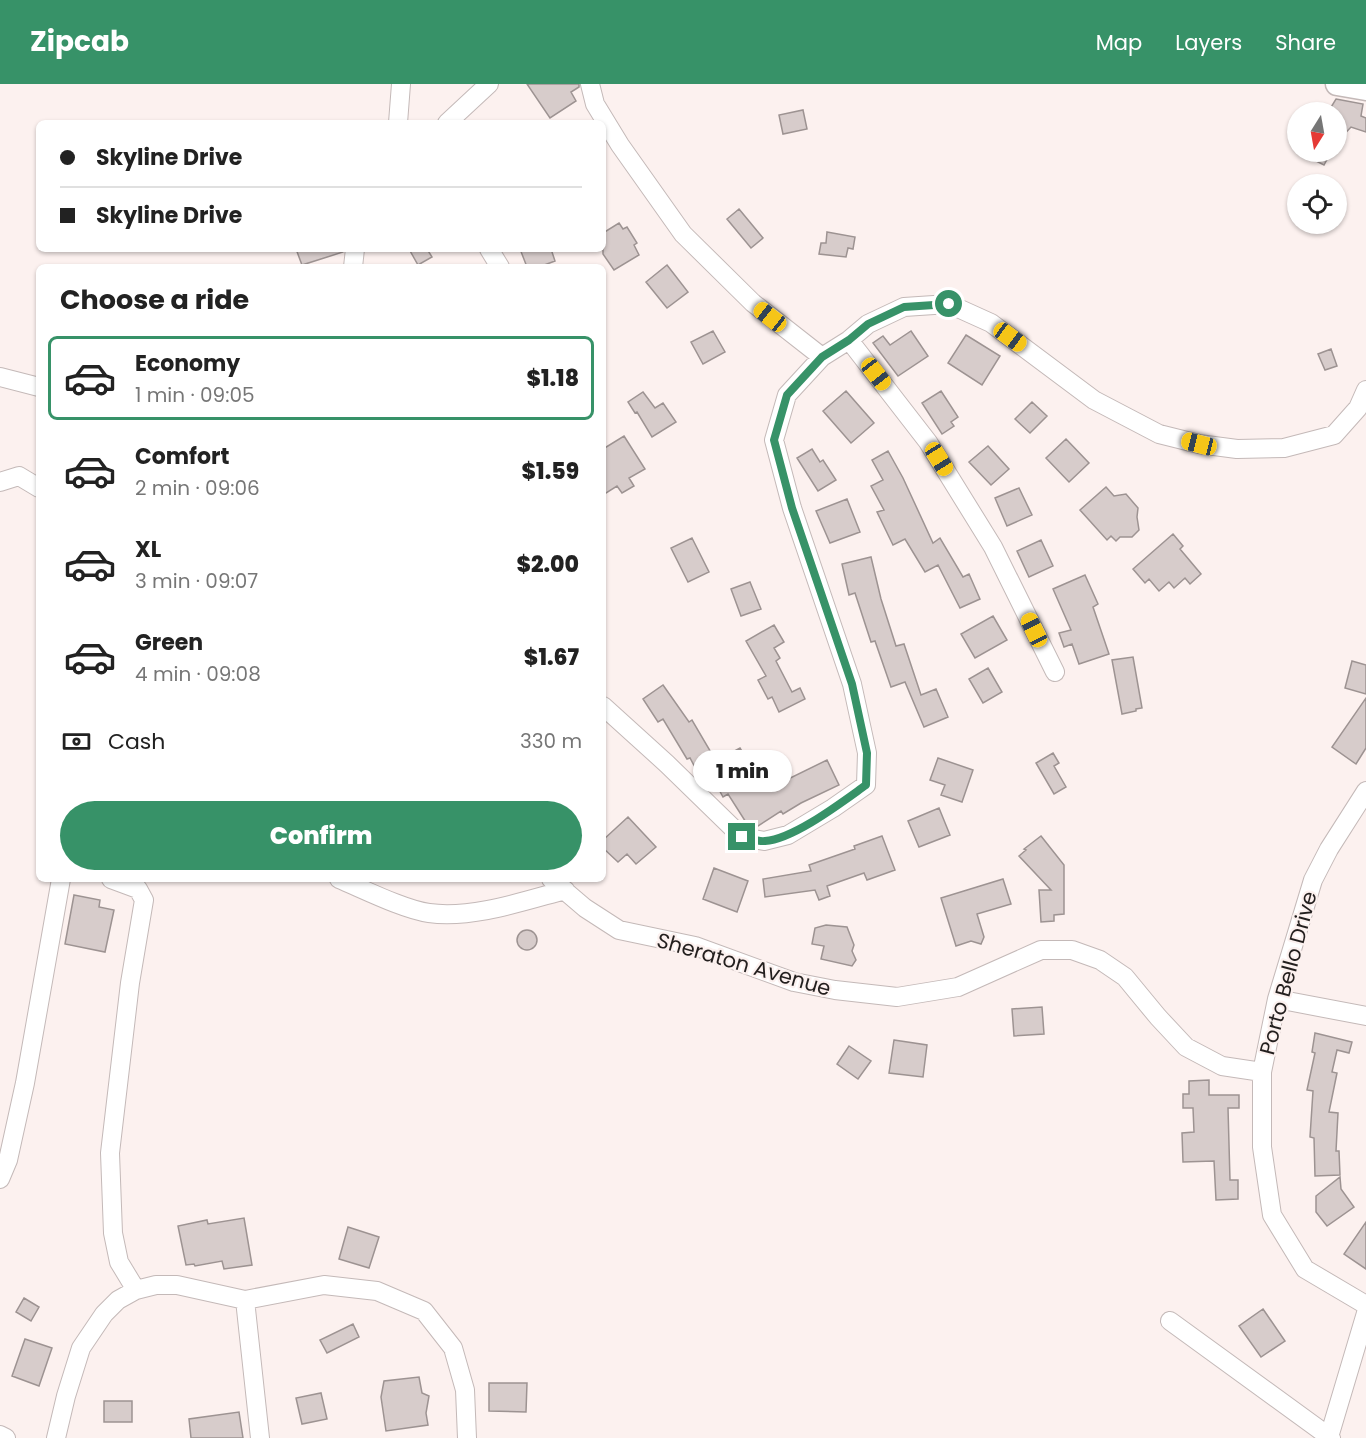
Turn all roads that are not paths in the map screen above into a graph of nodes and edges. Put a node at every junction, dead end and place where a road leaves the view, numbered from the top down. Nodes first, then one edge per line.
1 (401, 84) edge
2 (489, 84) edge
3 (590, 84) edge
4 (1337, 84) edge
5 (1366, 89) edge
6 (398, 120) edge
7 (450, 120) edge
8 (605, 120) edge
9 (606, 122) edge
10 (849, 340) junction
11 (822, 357) junction
12 (0, 377) edge
13 (36, 386) edge
14 (1366, 390) edge
15 (0, 482) edge
16 (36, 486) edge
17 (1055, 672) dead end
18 (606, 709) edge
19 (1366, 791) edge
20 (60, 882) edge
21 (119, 882) edge
22 (347, 882) edge
23 (558, 885) edge
24 (1277, 999) junction
25 (1366, 1016) edge
26 (1262, 1072) junction
27 (0, 1179) edge
28 (136, 1290) junction
29 (245, 1300) junction
30 (1366, 1305) edge
31 (1366, 1313) edge
32 (1170, 1321) dead end
33 (0, 1435) edge
34 (6, 1438) edge
35 (56, 1438) edge
36 (260, 1438) edge
37 (467, 1438) edge
38 (1330, 1438) edge

1 - 6 street
2 - 7 street
3 - 8 street
4 - 5 main road
9 - 11 street
10 - 11 street
10 - 14 street
10 - 17 street
11 - 18 street
12 - 13 street
15 - 16 street
19 - 24 street, Porto Bello Drive
20 - 27 street
21 - 28 street
22 - 23 street
23 - 26 street, Sheraton Avenue
24 - 25 street
24 - 26 street, Porto Bello Drive
26 - 30 street, Porto Bello Drive
28 - 29 street
28 - 35 street
29 - 36 street
29 - 37 street
31 - 38 street
32 - 38 street
33 - 34 street

